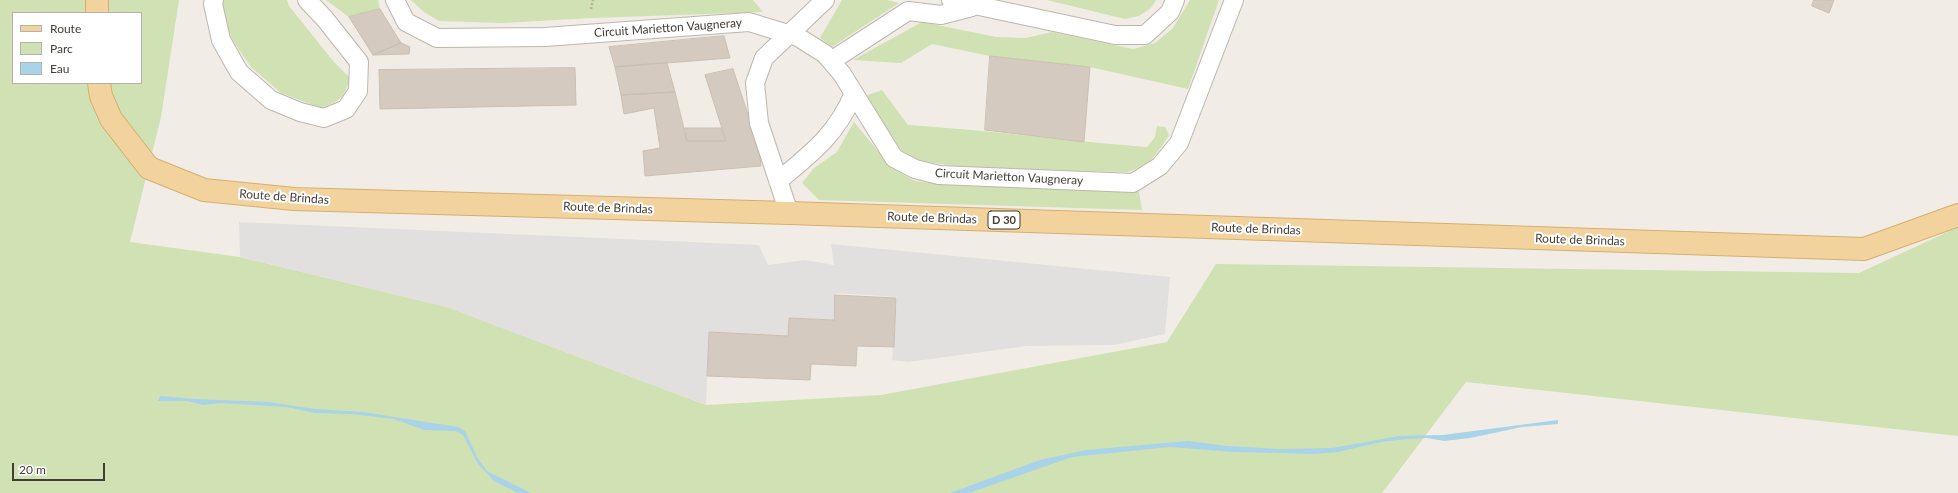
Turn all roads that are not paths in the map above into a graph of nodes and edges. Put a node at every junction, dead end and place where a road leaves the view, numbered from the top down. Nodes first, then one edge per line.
1 (97, 0) edge
2 (214, 0) edge
3 (307, 0) edge
4 (395, 0) edge
5 (825, 0) edge
6 (951, 0) edge
7 (1175, 0) edge
8 (1234, 0) edge
9 (977, 6) junction
10 (97, 12) edge
11 (789, 34) junction
12 (830, 60) junction
13 (99, 84) edge
14 (854, 93) junction
15 (778, 180) junction
16 (789, 213) junction
17 (1958, 215) edge

1 - 10 main road
2 - 3 lane
4 - 11 lane, Circuit Marietton Vaugneray
5 - 11 lane
6 - 9 lane
7 - 9 lane
8 - 14 lane, Circuit Marietton Vaugneray
9 - 12 lane
11 - 12 lane, Circuit Marietton Vaugneray
11 - 15 lane
12 - 14 lane, Circuit Marietton Vaugneray
13 - 16 main road, Route de Brindas / D 30
14 - 15 lane
15 - 16 lane
16 - 17 main road, Route de Brindas / D 30

